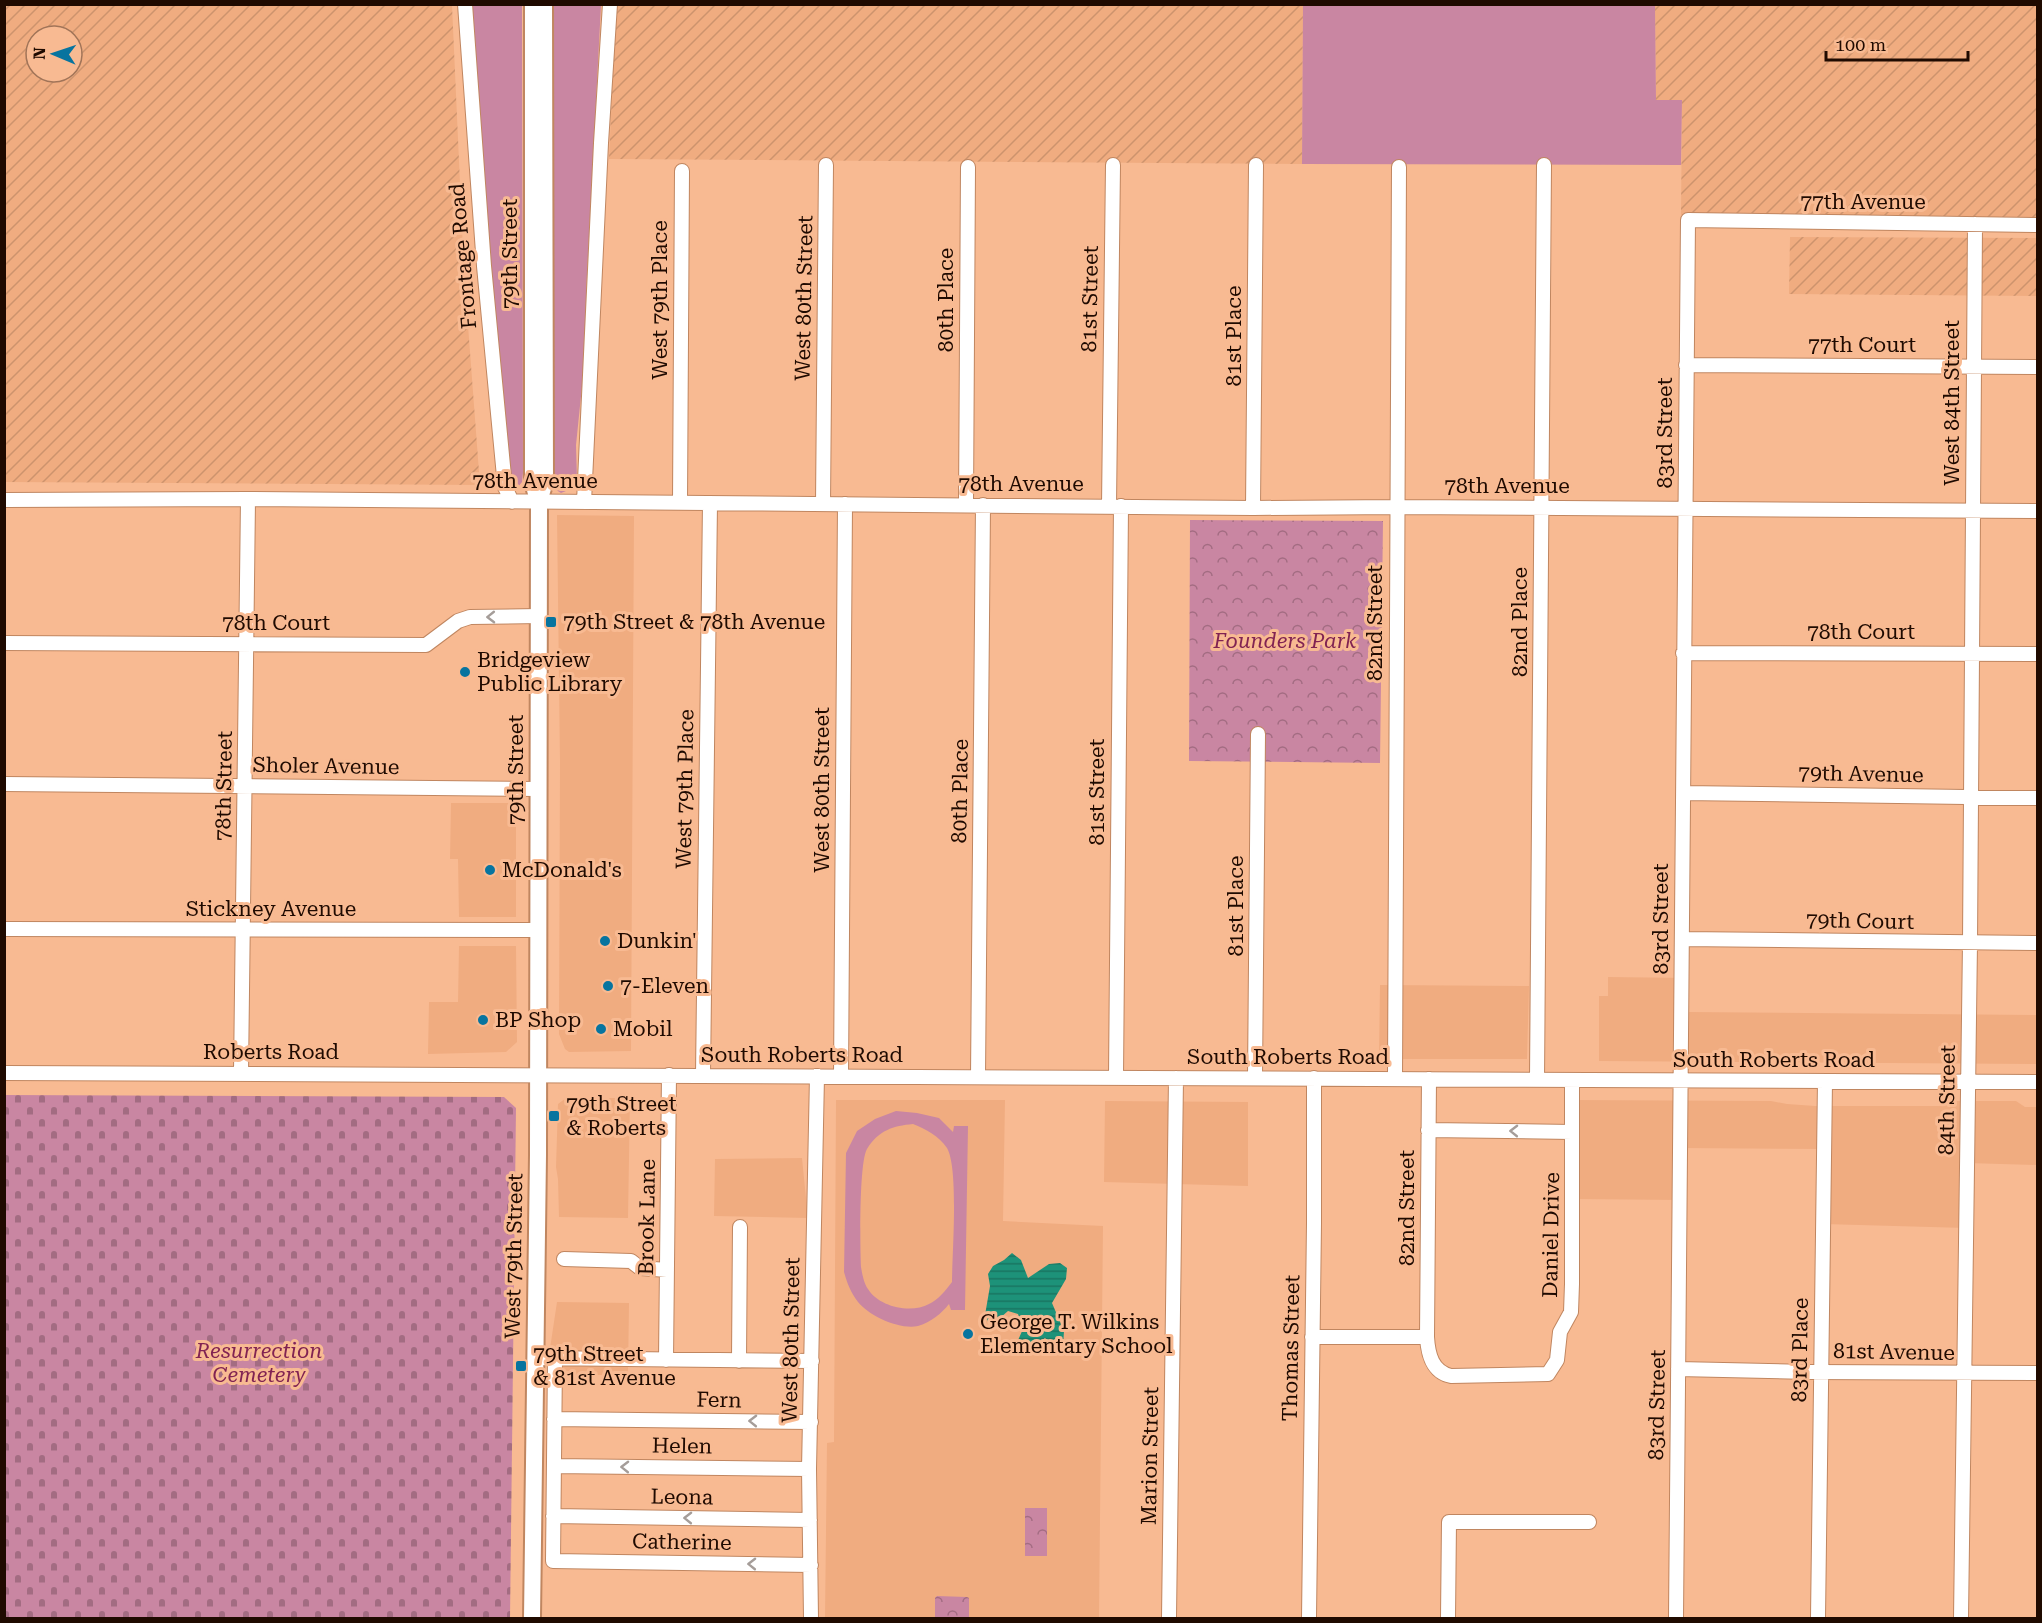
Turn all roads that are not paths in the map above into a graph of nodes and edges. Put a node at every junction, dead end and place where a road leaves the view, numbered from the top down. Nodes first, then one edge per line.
1 (465, 4) edge
2 (533, 4) edge
3 (544, 4) edge
4 (610, 4) edge
5 (826, 165) dead end
6 (1113, 165) dead end
7 (1256, 165) dead end
8 (1544, 165) dead end
9 (968, 167) dead end
10 (1399, 167) dead end
11 (682, 171) dead end
12 (1688, 220) joint
13 (1975, 224) junction
14 (2037, 225) edge
15 (1686, 365) junction
16 (1974, 367) junction
17 (2037, 368) edge
18 (4, 500) edge
19 (248, 500) junction
20 (512, 502) junction
21 (539, 502) junction
22 (584, 502) junction
23 (680, 502) junction
24 (710, 503) junction
25 (823, 504) junction
26 (846, 504) junction
27 (966, 505) junction
28 (983, 505) junction
29 (1115, 506) junction
30 (1397, 507) junction
31 (1253, 508) junction
32 (1541, 508) junction
33 (1686, 508) junction
34 (1973, 511) junction
35 (2037, 511) edge
36 (1972, 583) joint
37 (539, 616) junction
38 (4, 643) edge
39 (246, 644) junction
40 (1683, 653) junction
41 (1971, 654) junction
42 (2037, 654) edge
43 (1258, 734) dead end
44 (4, 784) edge
45 (245, 786) junction
46 (538, 789) junction
47 (1683, 793) junction
48 (1970, 797) junction
49 (2037, 798) edge
50 (4, 929) edge
51 (243, 930) junction
52 (538, 930) junction
53 (1682, 939) junction
54 (2037, 943) edge
55 (1970, 944) junction
56 (4, 1072) edge
57 (241, 1073) junction
58 (538, 1074) junction
59 (669, 1075) junction
60 (703, 1075) junction
61 (817, 1076) junction
62 (841, 1076) junction
63 (978, 1077) junction
64 (1116, 1077) junction
65 (1176, 1078) junction
66 (1255, 1078) junction
67 (1314, 1078) junction
68 (1395, 1079) junction
69 (1429, 1079) junction
70 (1537, 1080) junction
71 (1572, 1080) junction
72 (1681, 1080) junction
73 (1825, 1081) junction
74 (1968, 1082) junction
75 (2037, 1082) edge
76 (1428, 1130) junction
77 (1572, 1132) junction
78 (740, 1227) dead end
79 (564, 1259) dead end
80 (668, 1270) junction
81 (1312, 1337) junction
82 (1427, 1337) junction
83 (535, 1358) junction
84 (555, 1359) junction
85 (666, 1360) junction
86 (739, 1360) junction
87 (812, 1361) junction
88 (1678, 1369) junction
89 (1821, 1372) junction
90 (1964, 1374) junction
91 (2037, 1374) edge
92 (554, 1419) junction
93 (811, 1422) junction
94 (554, 1466) junction
95 (809, 1469) junction
96 (553, 1516) junction
97 (810, 1521) junction
98 (1589, 1522) dead end
99 (811, 1565) junction
100 (532, 1618) edge
101 (811, 1618) edge
102 (1169, 1618) edge
103 (1309, 1618) edge
104 (1448, 1618) edge
105 (1676, 1618) edge
106 (1818, 1618) edge
107 (1961, 1618) edge

1 - 20 street, Frontage Road
2 - 21 main road, 79th Street
3 - 21 main road, 79th Street
4 - 22 street
5 - 25 street, West 80th Street
6 - 29 street, 81st Street
7 - 31 street, 81st Place
8 - 32 street, 82nd Place
9 - 27 street, 80th Place
10 - 30 street, 82nd Street
11 - 23 street, West 79th Place
12 - 13 street, 77th Avenue
12 - 15 street, 83rd Street
13 - 14 street, 77th Avenue
13 - 16 street, West 84th Street
15 - 16 street, 77th Court
15 - 33 street, 83rd Street
16 - 17 street, 77th Court
16 - 34 street, West 84th Street
18 - 19 street, 78th Avenue
19 - 20 street, 78th Avenue
19 - 39 street, 78th Street
20 - 21 street, 78th Avenue
21 - 22 street, 78th Avenue
21 - 37 main road, 79th Street
22 - 23 street, 78th Avenue
23 - 24 street, 78th Avenue
24 - 25 street, 78th Avenue
24 - 60 street, West 79th Place
25 - 26 street, 78th Avenue
26 - 27 street, 78th Avenue
26 - 62 street, West 80th Street
27 - 28 street, 78th Avenue
28 - 29 street, 78th Avenue
28 - 63 street, 80th Place
29 - 31 street, 78th Avenue
29 - 64 street, 81st Street
30 - 31 street, 78th Avenue
30 - 32 street, 78th Avenue
30 - 68 street, 82nd Street
32 - 33 street, 78th Avenue
32 - 70 street, 82nd Place
33 - 34 street, 78th Avenue
33 - 40 street, 83rd Street
34 - 35 street, 78th Avenue
34 - 36 street, West 84th Street
36 - 41 street, 84th Street
37 -> 39 street, 78th Court
37 - 46 main road, 79th Street
38 - 39 street, 78th Court
39 - 45 street, 78th Street
40 - 41 street, 78th Court
40 - 47 street, 83rd Street
41 - 42 street, 78th Court
41 - 48 street, 84th Street
43 - 66 street, 81st Place
44 - 45 street, Sholer Avenue
45 - 46 street, Sholer Avenue
45 - 51 street, 78th Street
46 - 52 main road, 79th Street
47 - 48 street, 79th Avenue
47 - 53 street, 83rd Street
48 - 49 street, 79th Avenue
48 - 55 street, 84th Street
50 - 51 street, Stickney Avenue
51 - 52 street, Stickney Avenue
51 - 57 street, 78th Street
52 - 58 main road, West 79th Street
53 - 55 street, 79th Court
53 - 72 street, 83rd Street
54 - 55 street, 79th Court
55 - 74 street, 84th Street
56 - 57 street, Roberts Road
57 - 58 street, Roberts Road
58 - 59 street, South Roberts Road
58 - 83 main road, West 79th Street
59 - 60 street, South Roberts Road
59 - 80 street, Brook Lane
60 - 61 street, South Roberts Road
61 - 62 street, South Roberts Road
61 - 87 street, West 80th Street
62 - 63 street, South Roberts Road
63 - 64 street, South Roberts Road
64 - 65 street, South Roberts Road
65 - 66 street, South Roberts Road
65 - 102 street, Marion Street
66 - 67 street, South Roberts Road
67 - 68 street, South Roberts Road
67 - 81 street, Thomas Street
68 - 69 street, South Roberts Road
69 - 70 street, South Roberts Road
69 - 76 street, 82nd Street
70 - 71 street, South Roberts Road
71 - 72 street, South Roberts Road
71 - 77 street, Daniel Drive
72 - 73 street, South Roberts Road
72 - 88 street, 83rd Street
73 - 74 street, South Roberts Road
73 - 89 street, 83rd Place
74 - 75 street, South Roberts Road
74 - 90 street, 84th Street
77 -> 76 street
76 - 82 street, 82nd Street
77 - 82 street, Daniel Drive
78 - 86 street
79 - 80 street
80 - 85 street, Brook Lane
81 - 82 street
81 - 103 street, Thomas Street
83 - 84 street
83 - 100 main road, West 79th Street
84 - 85 street
84 - 92 street
85 - 86 street
86 - 87 street
87 - 93 street, West 80th Street
88 - 89 street, 81st Avenue
88 - 105 street, 83rd Street
89 - 90 street, 81st Avenue
89 - 106 street, 83rd Place
90 - 91 street, 81st Avenue
90 - 107 street, 84th Street
93 -> 92 street, Fern
92 - 94 street
93 - 95 street, West 80th Street
95 -> 94 street, Helen
94 - 96 street
95 - 97 street, West 80th Street
97 -> 96 street, Leona
99 -> 96 street, Catherine
97 - 99 street, West 80th Street
98 - 104 street
99 - 101 street, West 80th Street

